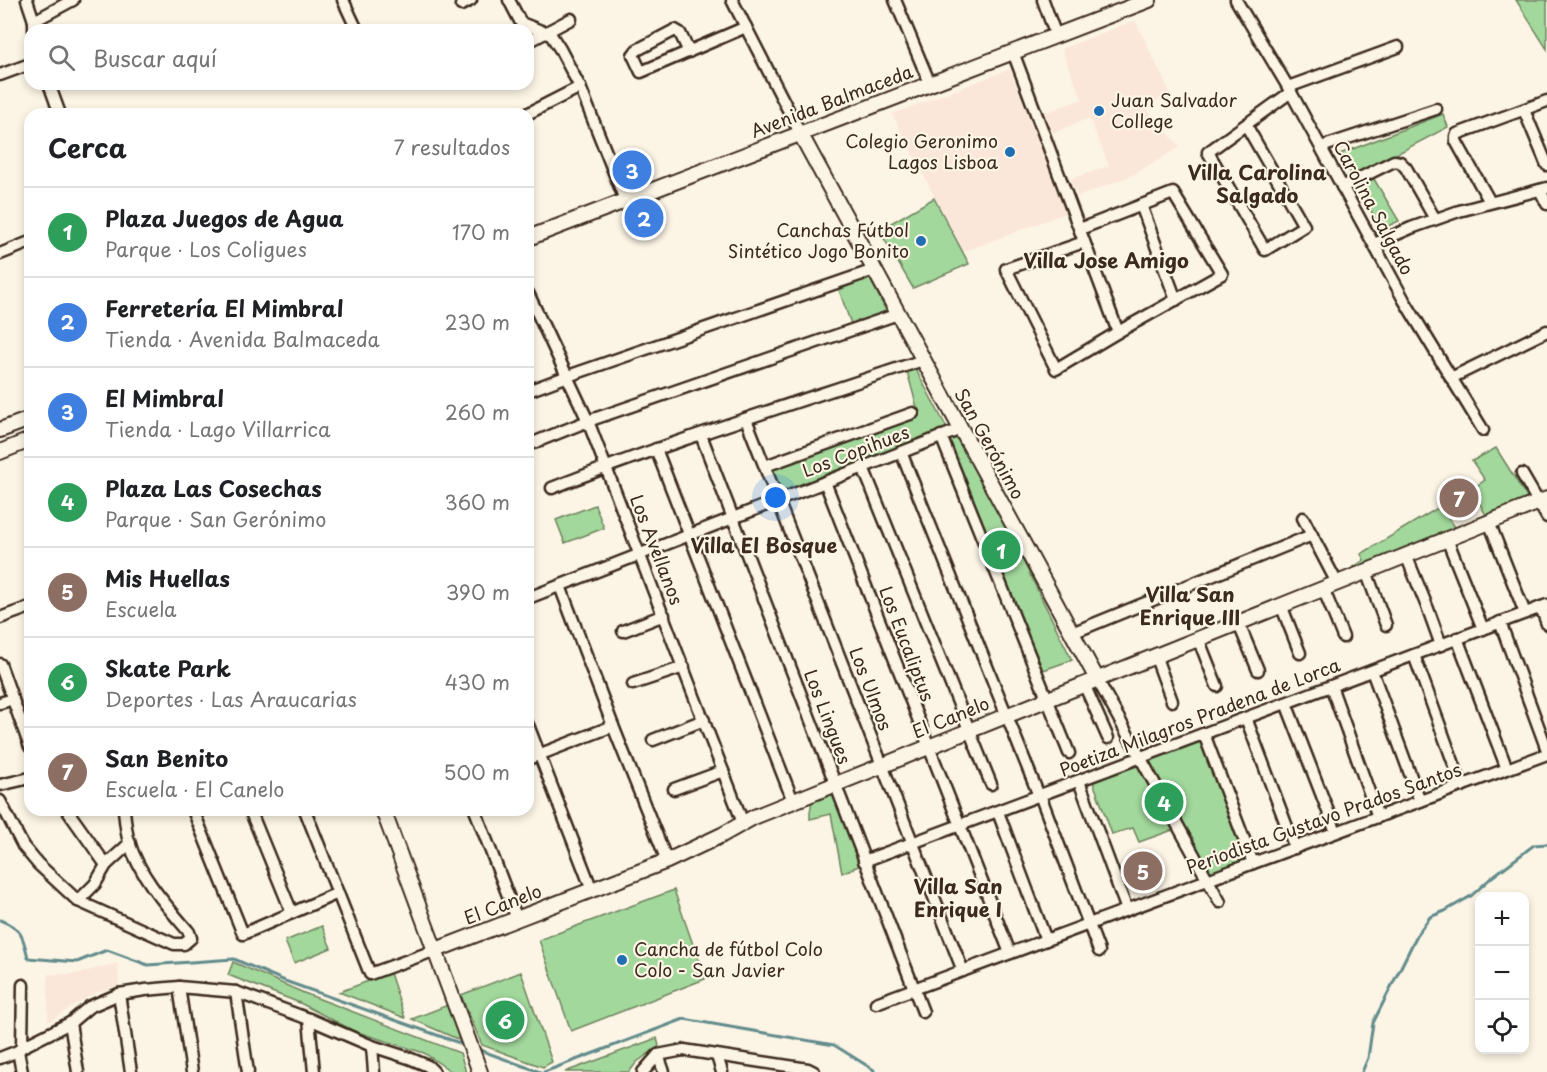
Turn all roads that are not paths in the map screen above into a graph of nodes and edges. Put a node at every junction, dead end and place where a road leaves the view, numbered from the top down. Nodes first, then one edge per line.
1 (27, 0) edge
2 (73, 0) edge
3 (343, 0) edge
4 (509, 0) edge
5 (732, 0) edge
6 (895, 0) edge
7 (1043, 0) edge
8 (1149, 0) edge
9 (1236, 0) edge
10 (571, 19) dead end
11 (33, 24) edge
12 (37, 24) edge
13 (354, 24) edge
14 (523, 24) edge
15 (746, 27) junction
16 (534, 28) edge
17 (545, 33) junction
18 (1056, 36) junction
19 (534, 39) edge
20 (1398, 46) dead end
21 (689, 52) junction
22 (1013, 52) junction
23 (24, 66) edge
24 (0, 75) edge
25 (930, 84) junction
26 (580, 87) junction
27 (1290, 89) junction
28 (51, 90) edge
29 (1547, 101) edge
30 (58, 108) edge
31 (534, 110) edge
32 (1436, 110) dead end
33 (1524, 110) junction
34 (1246, 125) junction
35 (800, 133) junction
36 (1321, 147) junction
37 (1547, 165) edge
38 (1342, 186) junction
39 (1543, 189) edge
40 (626, 200) junction
41 (1490, 202) junction
42 (1547, 204) edge
43 (1141, 205) junction
44 (1435, 219) junction
45 (1080, 230) junction
46 (534, 236) edge
47 (1084, 242) junction
48 (24, 244) edge
49 (1374, 244) junction
50 (0, 254) edge
51 (874, 270) junction
52 (1176, 300) junction
53 (534, 305) edge
54 (898, 314) junction
55 (1547, 331) edge
56 (1118, 332) junction
57 (923, 360) junction
58 (568, 376) junction
59 (1451, 378) junction
60 (534, 389) edge
61 (913, 413) dead end
62 (746, 419) junction
63 (24, 421) edge
64 (588, 421) junction
65 (961, 429) junction
66 (0, 430) edge
67 (1482, 430) dead end
68 (700, 435) junction
69 (941, 436) junction
70 (24, 442) edge
71 (534, 443) edge
72 (656, 449) junction
73 (0, 452) edge
74 (901, 452) junction
75 (765, 466) junction
76 (863, 466) junction
77 (605, 467) junction
78 (1522, 474) dead end
79 (825, 482) junction
80 (552, 488) dead end
81 (778, 500) junction
82 (1543, 501) edge
83 (1547, 517) edge
84 (732, 518) junction
85 (1303, 518) dead end
86 (1489, 522) junction
87 (689, 535) junction
88 (1312, 536) junction
89 (1447, 539) junction
90 (640, 554) junction
91 (1406, 555) junction
92 (1365, 571) junction
93 (1337, 583) junction
94 (560, 585) junction
95 (1323, 588) junction
96 (534, 596) edge
97 (1281, 605) junction
98 (1544, 606) edge
99 (24, 609) edge
100 (1525, 613) junction
101 (664, 615) junction
102 (0, 618) edge
103 (1238, 622) junction
104 (1500, 622) junction
105 (1547, 624) edge
106 (1386, 625) dead end
107 (1483, 629) junction
108 (623, 632) dead end
109 (1072, 633) junction
110 (1343, 637) dead end
111 (1198, 638) junction
112 (1457, 638) junction
113 (1441, 645) junction
114 (1300, 653) dead end
115 (1155, 655) junction
116 (1414, 655) junction
117 (0, 664) edge
118 (684, 667) junction
119 (1258, 670) dead end
120 (1372, 670) junction
121 (1091, 681) junction
122 (633, 684) dead end
123 (1217, 686) dead end
124 (1331, 686) junction
125 (13, 699) junction
126 (1046, 699) junction
127 (1172, 701) dead end
128 (0, 703) edge
129 (1286, 703) junction
130 (1006, 715) junction
131 (1246, 718) junction
132 (704, 720) junction
133 (613, 726) junction
134 (24, 730) edge
135 (969, 730) junction
136 (1204, 734) junction
137 (1108, 738) dead end
138 (534, 740) edge
139 (653, 740) dead end
140 (928, 747) junction
141 (1547, 752) edge
142 (1069, 753) dead end
143 (540, 755) junction
144 (534, 757) edge
145 (1140, 758) junction
146 (882, 765) junction
147 (1507, 769) junction
148 (723, 771) junction
149 (24, 779) edge
150 (1079, 781) junction
151 (835, 784) junction
152 (991, 784) dead end
153 (0, 785) edge
154 (1462, 786) junction
155 (674, 789) dead end
156 (1039, 796) junction
157 (0, 801) edge
158 (793, 801) junction
159 (1420, 801) junction
160 (998, 812) junction
161 (71, 816) edge
162 (125, 816) edge
163 (196, 816) edge
164 (252, 816) edge
165 (307, 816) edge
166 (389, 816) edge
167 (477, 816) edge
168 (1378, 817) junction
169 (743, 823) junction
170 (960, 826) junction
171 (1336, 832) junction
172 (130, 843) junction
173 (913, 844) junction
174 (1295, 848) junction
175 (667, 861) junction
176 (864, 861) junction
177 (1253, 863) junction
178 (106, 865) junction
179 (1208, 880) junction
180 (592, 890) junction
181 (339, 893) junction
182 (78, 901) junction
183 (1220, 902) dead end
184 (1126, 910) junction
185 (292, 913) junction
186 (517, 919) junction
187 (1089, 924) junction
188 (1046, 940) junction
189 (436, 950) junction
190 (1099, 951) dead end
191 (1010, 953) junction
192 (963, 971) junction
193 (23, 985) dead end
194 (179, 987) junction
195 (914, 989) junction
196 (236, 992) junction
197 (119, 994) junction
198 (876, 1003) dead end
199 (923, 1012) dead end
200 (309, 1019) junction
201 (69, 1023) junction
202 (372, 1046) junction
203 (20, 1049) junction
204 (658, 1055) junction
205 (717, 1056) junction
206 (0, 1058) edge
207 (430, 1070) edge
208 (810, 1071) edge
209 (22, 1072) edge
210 (78, 1072) edge
211 (131, 1072) edge
212 (192, 1072) edge
213 (248, 1072) edge
214 (314, 1072) edge
215 (374, 1072) edge
216 (480, 1072) edge
217 (643, 1072) edge
218 (664, 1072) edge
219 (722, 1072) edge

1 - 11 street
2 - 12 street
3 - 13 street
4 - 14 street
5 - 15 street, San Gerónimo
6 - 25 street
7 - 18 street
8 - 18 street, Avenida Balmaceda
9 - 27 street, Carolina Salgado
10 - 17 street
15 - 21 street
15 - 35 street, San Gerónimo
16 - 17 street
17 - 19 street
17 - 26 street
18 - 22 street, Avenida Balmaceda
20 - 27 street
21 - 21 street
22 - 25 street, Avenida Balmaceda
22 - 45 street
23 - 24 street
25 - 35 street, Avenida Balmaceda
26 - 31 street
26 - 40 street
27 - 34 street
27 - 36 street, Carolina Salgado
28 - 30 street
29 - 33 street
32 - 36 street
33 - 37 street
33 - 41 street
34 - 34 street
35 - 40 street, Avenida Balmaceda
35 - 51 street, San Gerónimo
36 - 38 street, Carolina Salgado
38 - 44 street
38 - 49 street, Carolina Salgado
39 - 41 street
39 - 42 street
40 - 46 street, Avenida Balmaceda
41 - 44 street
43 - 45 street
43 - 52 street
43 - 52 street
44 - 49 street
45 - 47 street
47 - 56 street
47 - 56 street
48 - 50 street
49 - 59 street, Carolina Salgado
51 - 54 street, San Gerónimo
51 - 58 street
52 - 56 street
53 - 58 street, Los Avellanos
54 - 57 street, San Gerónimo
54 - 64 street
55 - 59 street
57 - 62 street
57 - 65 street, San Gerónimo
58 - 60 street
58 - 64 street, Los Avellanos
59 - 67 street, Carolina Salgado
61 - 75 street
62 - 68 street
62 - 75 street, Los Ulmos
63 - 66 street
64 - 71 street
64 - 77 street, Los Avellanos
65 - 69 street, Los Copihues
65 - 109 street, San Gerónimo
68 - 72 street
68 - 84 street, Los Lingues
69 - 74 street, Los Copihues
69 - 126 street
70 - 73 street
72 - 77 street
72 - 87 street
74 - 76 street, Los Copihues
74 - 130 street
75 - 81 street, Los Ulmos
76 - 79 street, Los Copihues
76 - 135 street
77 - 80 street
77 - 90 street, Los Avellanos
78 - 82 street
79 - 81 street, Los Copihues
79 - 140 street, Los Eucaliptus
81 - 84 street, Los Copihues
81 - 146 street, Los Ulmos
82 - 83 street
82 - 86 street, El Canelo
84 - 87 street, Los Copihues
84 - 151 street, Los Lingues
85 - 88 street
86 - 89 street, El Canelo
86 - 100 street
87 - 90 street, Los Copihues
87 - 158 street
88 - 93 street
88 - 109 street
89 - 91 street, El Canelo
89 - 107 street
90 - 94 street, Los Copihues
90 - 101 street, Los Avellanos
91 - 92 street, El Canelo
91 - 113 street
92 - 93 street, El Canelo
92 - 106 street
93 - 95 street, El Canelo
94 - 96 street, Los Copihues
94 - 133 street
95 - 97 street, El Canelo
95 - 110 street
97 - 103 street, El Canelo
97 - 114 street
98 - 100 street, Poetiza Milagros Pradena de Lorca
98 - 105 street
99 - 102 street
100 - 104 street, Poetiza Milagros Pradena de Lorca
101 - 108 street
101 - 118 street, Los Avellanos
103 - 111 street, El Canelo
103 - 119 street
104 - 107 street, Poetiza Milagros Pradena de Lorca
104 - 141 street
107 - 112 street, Poetiza Milagros Pradena de Lorca
109 - 121 street, San Gerónimo
111 - 115 street, El Canelo
111 - 123 street
112 - 113 street, Poetiza Milagros Pradena de Lorca
112 - 147 street
113 - 116 street, Poetiza Milagros Pradena de Lorca
115 - 121 street, El Canelo
115 - 127 street
116 - 120 street, Poetiza Milagros Pradena de Lorca
116 - 154 street
117 - 125 street
118 - 122 street
118 - 132 street, Los Avellanos
120 - 124 street, Poetiza Milagros Pradena de Lorca
120 - 159 street
121 - 126 street, El Canelo
121 - 137 street
121 - 145 street, San Gerónimo
124 - 129 street, Poetiza Milagros Pradena de Lorca
124 - 168 street
125 - 128 street
125 - 134 street
126 - 130 street, El Canelo
126 - 142 street
129 - 131 street, Poetiza Milagros Pradena de Lorca
129 - 171 street
130 - 135 street, El Canelo
130 - 156 street
131 - 136 street, Poetiza Milagros Pradena de Lorca
131 - 174 street
132 - 139 street
132 - 148 street, Los Avellanos
133 - 143 street
133 - 175 street
135 - 140 street, El Canelo
135 - 152 street
136 - 145 street, Poetiza Milagros Pradena de Lorca
136 - 177 street
138 - 143 street
140 - 146 street, El Canelo
140 - 170 street, Los Eucaliptus
141 - 147 street, Periodista Gustavo Prados Santos
143 - 144 street
143 - 180 street
145 - 150 street, Poetiza Milagros Pradena de Lorca
145 - 179 street, San Gerónimo
146 - 151 street, El Canelo
146 - 173 street, Los Ulmos
147 - 154 street, Periodista Gustavo Prados Santos
148 - 155 street
148 - 169 street, Los Avellanos
149 - 153 street
150 - 156 street, Poetiza Milagros Pradena de Lorca
150 - 184 street
151 - 158 street, El Canelo
151 - 176 street, Los Lingues
154 - 159 street, Periodista Gustavo Prados Santos
156 - 160 street, Poetiza Milagros Pradena de Lorca
156 - 187 street
157 - 182 street
158 - 169 street, El Canelo
159 - 168 street, Periodista Gustavo Prados Santos
160 - 170 street, Poetiza Milagros Pradena de Lorca
160 - 188 street
161 - 178 street
162 - 172 street
163 - 185 street
164 - 185 street
165 - 181 street
166 - 189 street
167 - 186 street
168 - 171 street, Periodista Gustavo Prados Santos
169 - 175 street, El Canelo
170 - 173 street, Poetiza Milagros Pradena de Lorca
170 - 191 street, Los Eucaliptus
171 - 174 street, Periodista Gustavo Prados Santos
172 - 178 street
172 - 182 street
173 - 176 street, Poetiza Milagros Pradena de Lorca
173 - 192 street, Los Ulmos
174 - 177 street, Periodista Gustavo Prados Santos
175 - 180 street, El Canelo
176 - 195 street, Los Lingues
177 - 179 street, Periodista Gustavo Prados Santos
178 - 182 street
179 - 183 street, San Gerónimo
179 - 184 street, Periodista Gustavo Prados Santos
180 - 186 street, El Canelo
181 - 185 street
181 - 189 street, El Canelo
184 - 187 street, Periodista Gustavo Prados Santos
186 - 189 street, El Canelo
187 - 188 street, Periodista Gustavo Prados Santos
187 - 190 street
188 - 191 street, Periodista Gustavo Prados Santos
189 - 216 street
191 - 192 street, Periodista Gustavo Prados Santos
192 - 195 street, Periodista Gustavo Prados Santos
193 - 203 street
194 - 196 street
194 - 197 street
194 - 212 street
195 - 198 street, Periodista Gustavo Prados Santos
195 - 199 street, Los Lingues
196 - 200 street
196 - 213 street
197 - 201 street
197 - 211 street
200 - 202 street
200 - 214 street
201 - 203 street
201 - 210 street
202 - 207 street
202 - 215 street
203 - 206 street
203 - 209 street
204 - 205 street
204 - 217 street
204 - 218 street
205 - 208 street
205 - 219 street

